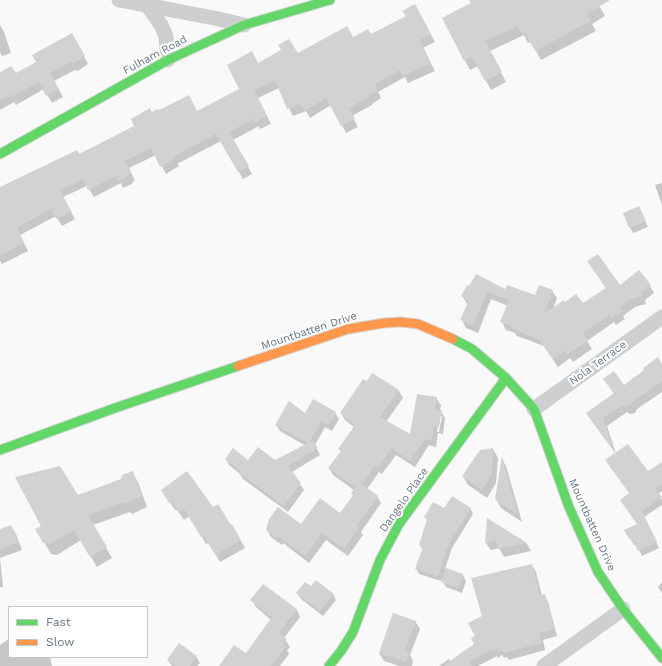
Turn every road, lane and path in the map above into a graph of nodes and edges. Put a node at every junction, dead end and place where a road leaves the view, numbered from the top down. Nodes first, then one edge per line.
1 (119, 0) edge
2 (330, 0) edge
3 (147, 5) junction
4 (244, 25) junction
5 (168, 60) junction
6 (0, 154) edge
7 (662, 317) edge
8 (506, 378) junction
9 (534, 409) junction
10 (0, 450) edge
11 (624, 609) junction
12 (638, 629) junction
13 (656, 635) dead end
14 (662, 658) edge
15 (329, 666) edge
16 (544, 666) edge

1 - 3 street
2 - 4 main road, Fulham Road
3 - 4 street
3 - 5 street
4 - 5 main road, Fulham Road
5 - 6 main road, Fulham Road
7 - 9 street, Nola Terrace
8 - 9 main road, Mountbatten Drive
8 - 10 main road, Mountbatten Drive
8 - 15 main road, Dangelo Place
9 - 11 main road, Mountbatten Drive
11 - 12 main road, Mountbatten Drive
11 - 16 street
12 - 13 main road
12 - 14 main road, Mountbatten Drive

